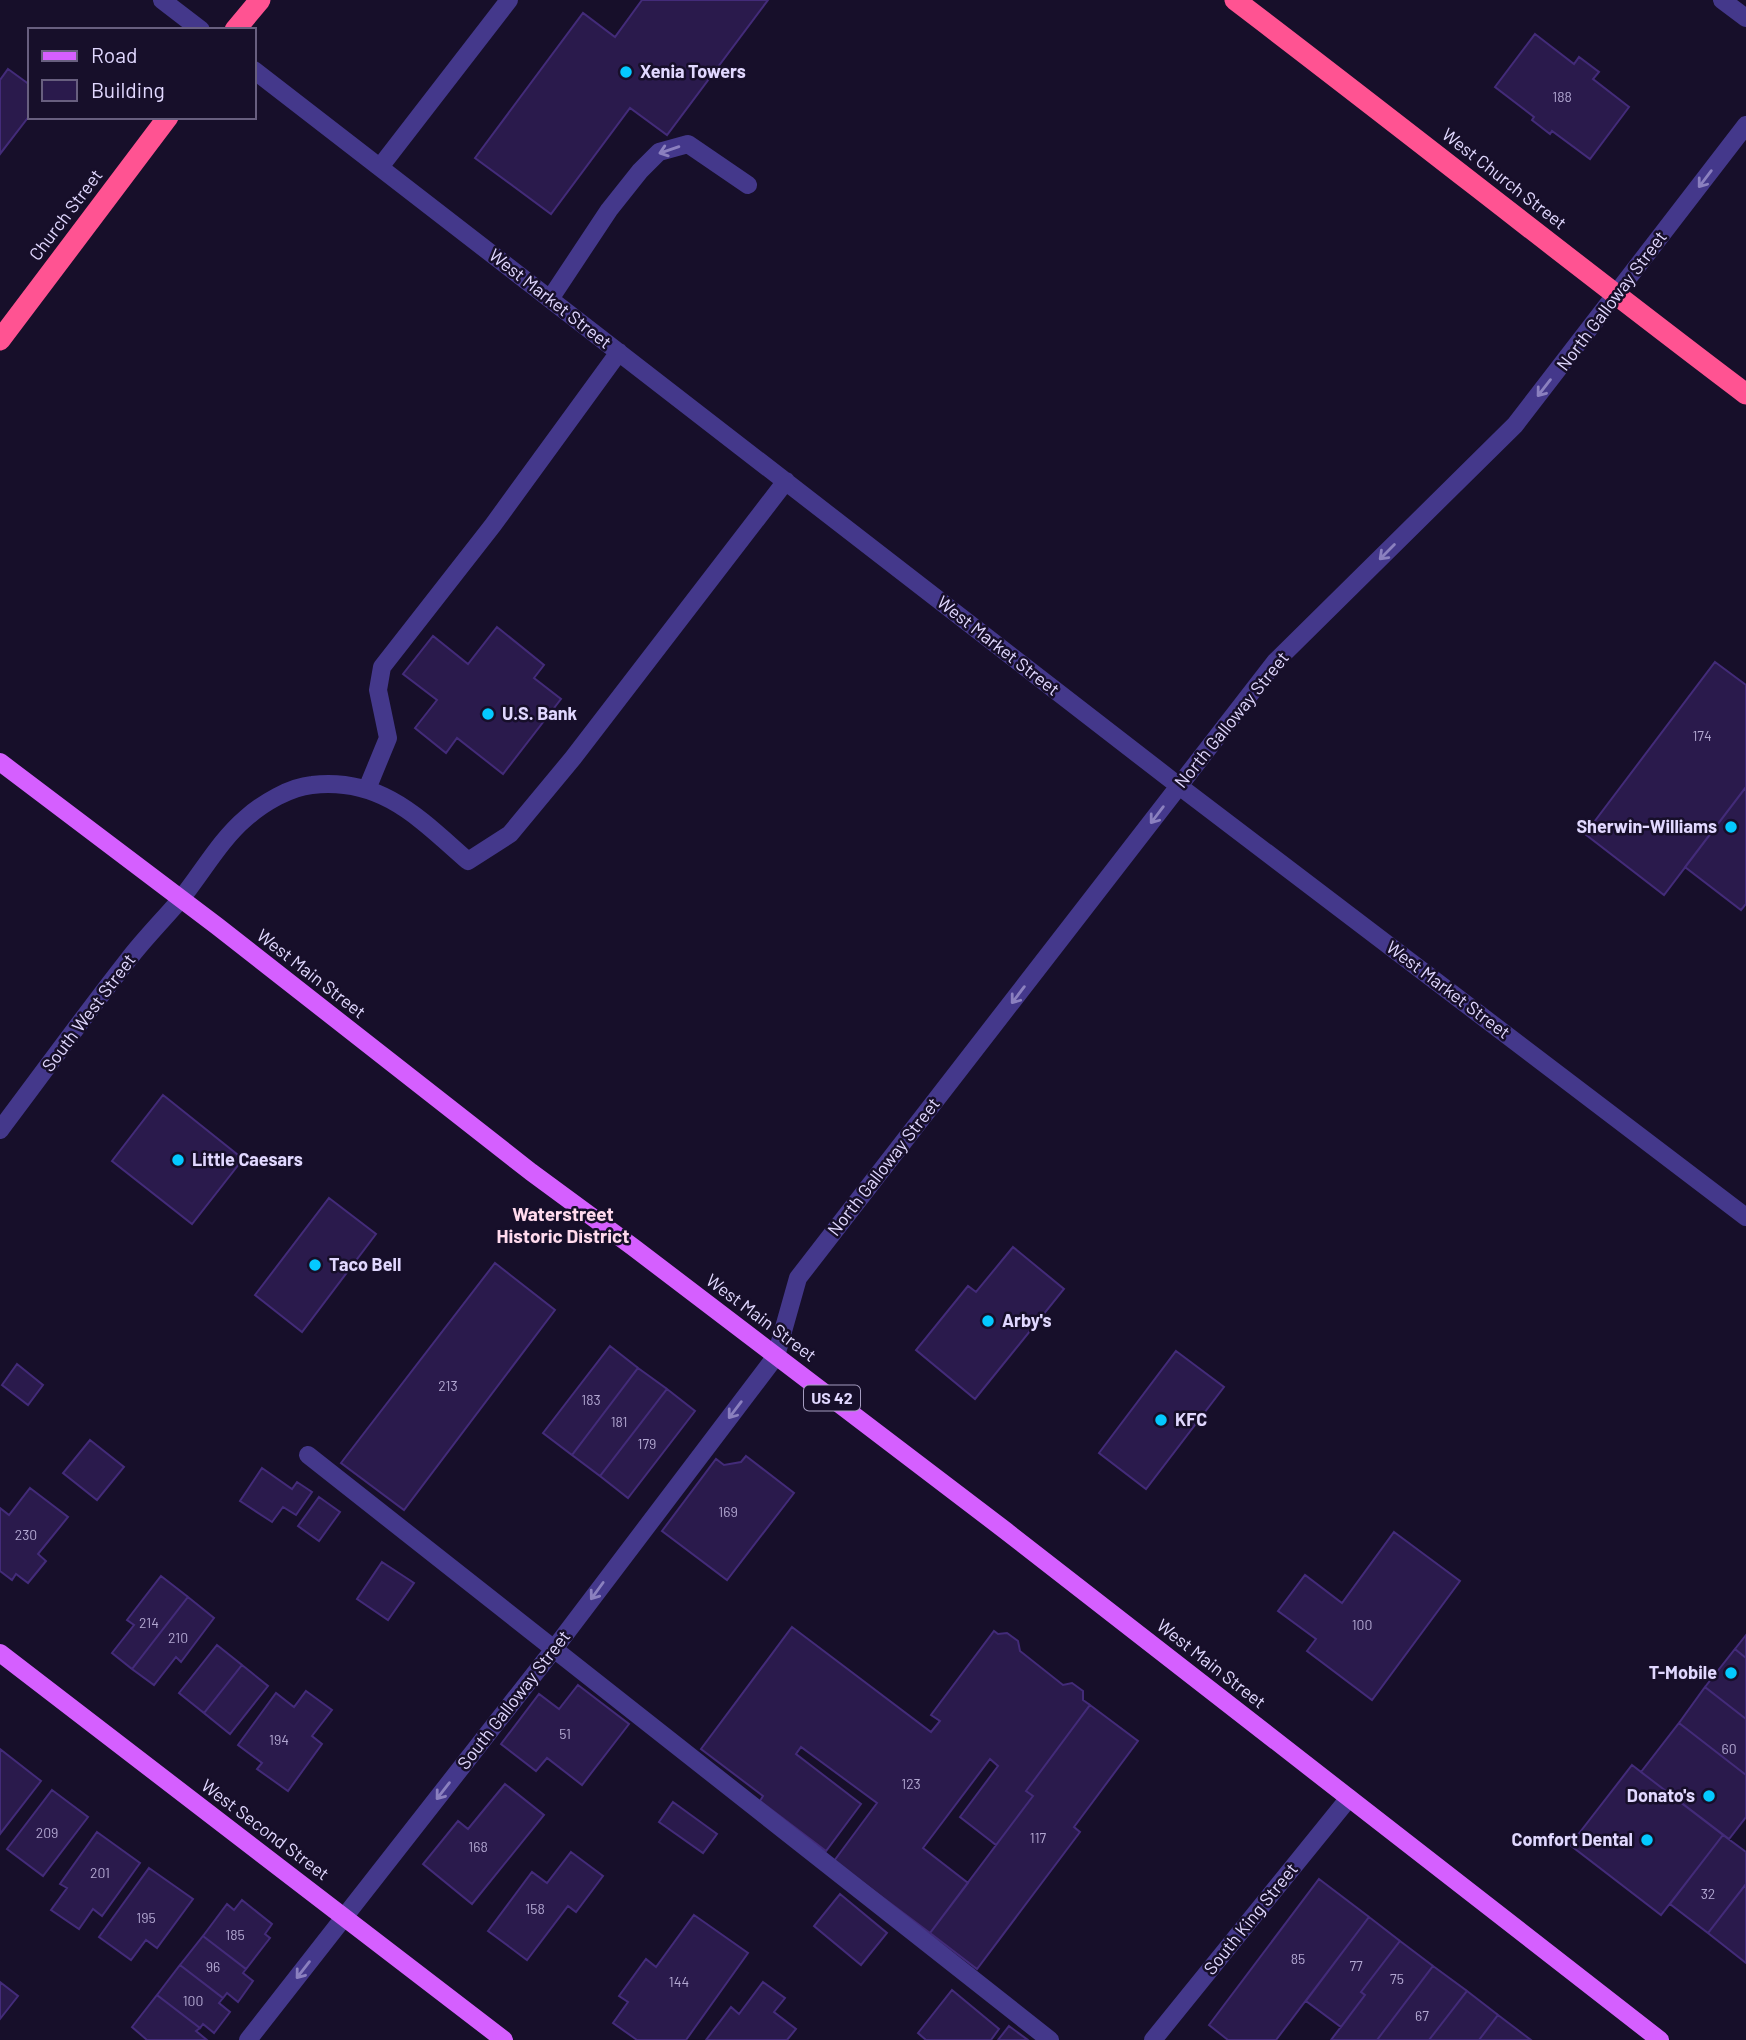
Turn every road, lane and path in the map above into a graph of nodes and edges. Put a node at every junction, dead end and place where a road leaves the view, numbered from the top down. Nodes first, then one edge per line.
1 (162, 0) edge
2 (260, 0) edge
3 (509, 0) edge
4 (1234, 0) edge
5 (1722, 0) edge
6 (1746, 18) edge
7 (198, 28) edge
8 (236, 28) edge
9 (256, 72) edge
10 (166, 119) edge
11 (1746, 125) edge
12 (380, 167) junction
13 (748, 185) dead end
14 (1616, 296) junction
15 (550, 299) junction
16 (0, 340) edge
17 (619, 352) junction
18 (1746, 394) edge
19 (786, 481) junction
20 (0, 762) edge
21 (1179, 786) junction
22 (367, 789) junction
23 (181, 899) junction
24 (0, 1130) edge
25 (1746, 1217) edge
26 (776, 1356) junction
27 (308, 1455) dead end
28 (554, 1649) junction
29 (0, 1653) edge
30 (1349, 1798) junction
31 (344, 1917) junction
32 (248, 2040) edge
33 (504, 2040) edge
34 (1050, 2040) edge
35 (1153, 2040) edge
36 (1660, 2040) edge

1 - 7 street
2 - 8 highway
3 - 12 street
4 - 14 highway, West Church Street
5 - 6 street
9 - 12 street, West Market Street
10 - 16 highway, Church Street
11 -> 14 street, North Galloway Street
12 - 15 street, West Market Street
13 -> 15 street
14 - 18 highway, West Church Street
14 -> 21 street, North Galloway Street
15 - 17 street, West Market Street
17 - 19 street, West Market Street
17 - 22 street
19 - 21 street, West Market Street
19 - 22 street, South West Street
20 - 23 main road, West Main Street / US 42
21 - 25 street, West Market Street
21 -> 26 street, North Galloway Street
22 - 23 street, South West Street
23 - 24 street, South West Street
23 - 26 main road, West Main Street / US 42
26 -> 28 street, South Galloway Street
26 - 30 main road, West Main Street / US 42
27 - 28 street
28 -> 31 street, South Galloway Street
28 - 34 street
29 - 31 main road, West Second Street
30 - 35 street, South King Street
30 - 36 main road, West Main Street / US 42
31 -> 32 street, South Galloway Street
31 - 33 main road, West Second Street

